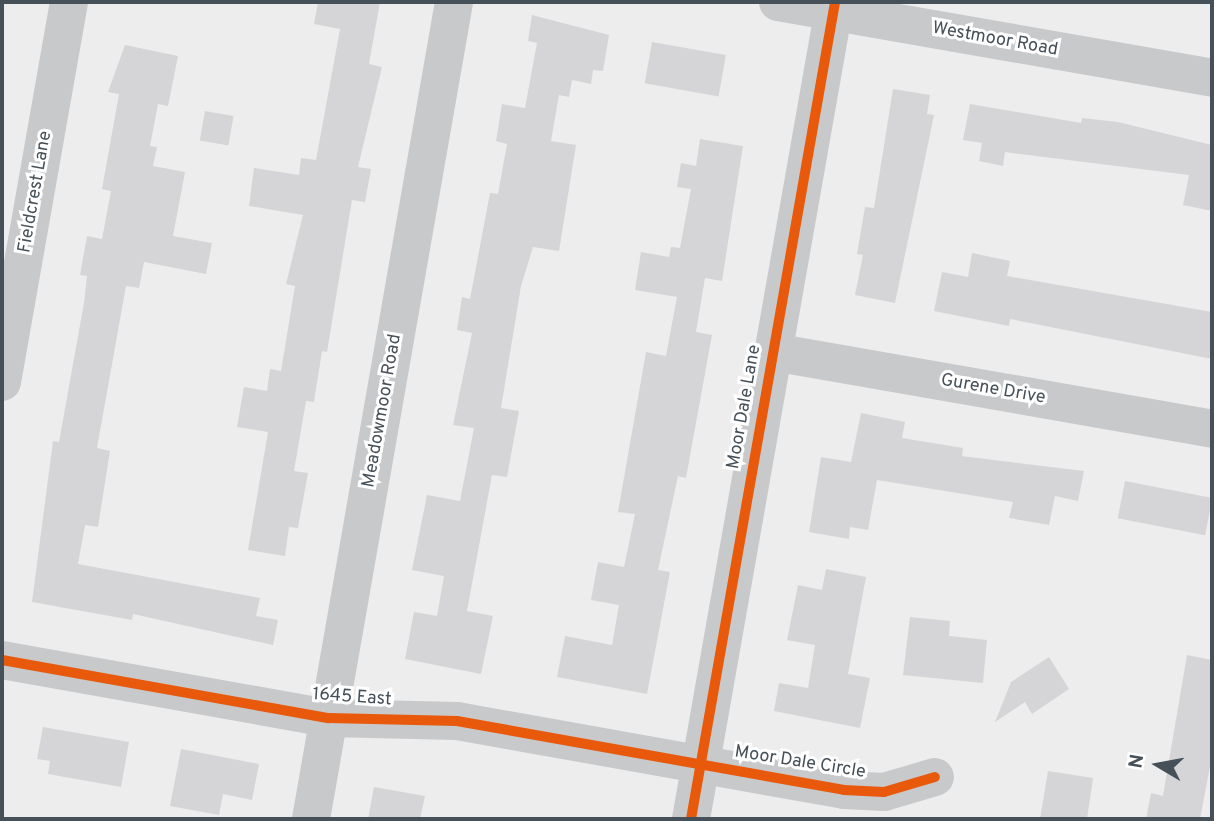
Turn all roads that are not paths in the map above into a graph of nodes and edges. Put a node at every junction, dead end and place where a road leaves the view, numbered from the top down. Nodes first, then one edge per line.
1 (69, 2) edge
2 (454, 2) edge
3 (778, 2) edge
4 (834, 7) edge
5 (1212, 78) edge
6 (773, 352) junction
7 (2, 382) edge
8 (1212, 429) edge
9 (2, 660) edge
10 (329, 718) junction
11 (700, 764) junction
12 (935, 777) dead end
13 (311, 819) edge
14 (691, 819) edge

1 - 7 street, Fieldcrest Lane
2 - 10 street, Meadowmoor Road
3 - 4 street, Westmoor Road
4 - 5 street, Westmoor Road
4 - 6 street, Moor Dale Lane
6 - 8 street, Gurene Drive
6 - 11 street, Moor Dale Lane
9 - 10 street, 1645 East
10 - 11 street, 1645 East
10 - 13 street, Meadowmoor Road
11 - 12 street, Moor Dale Circle
11 - 14 street, Moor Dale Lane

